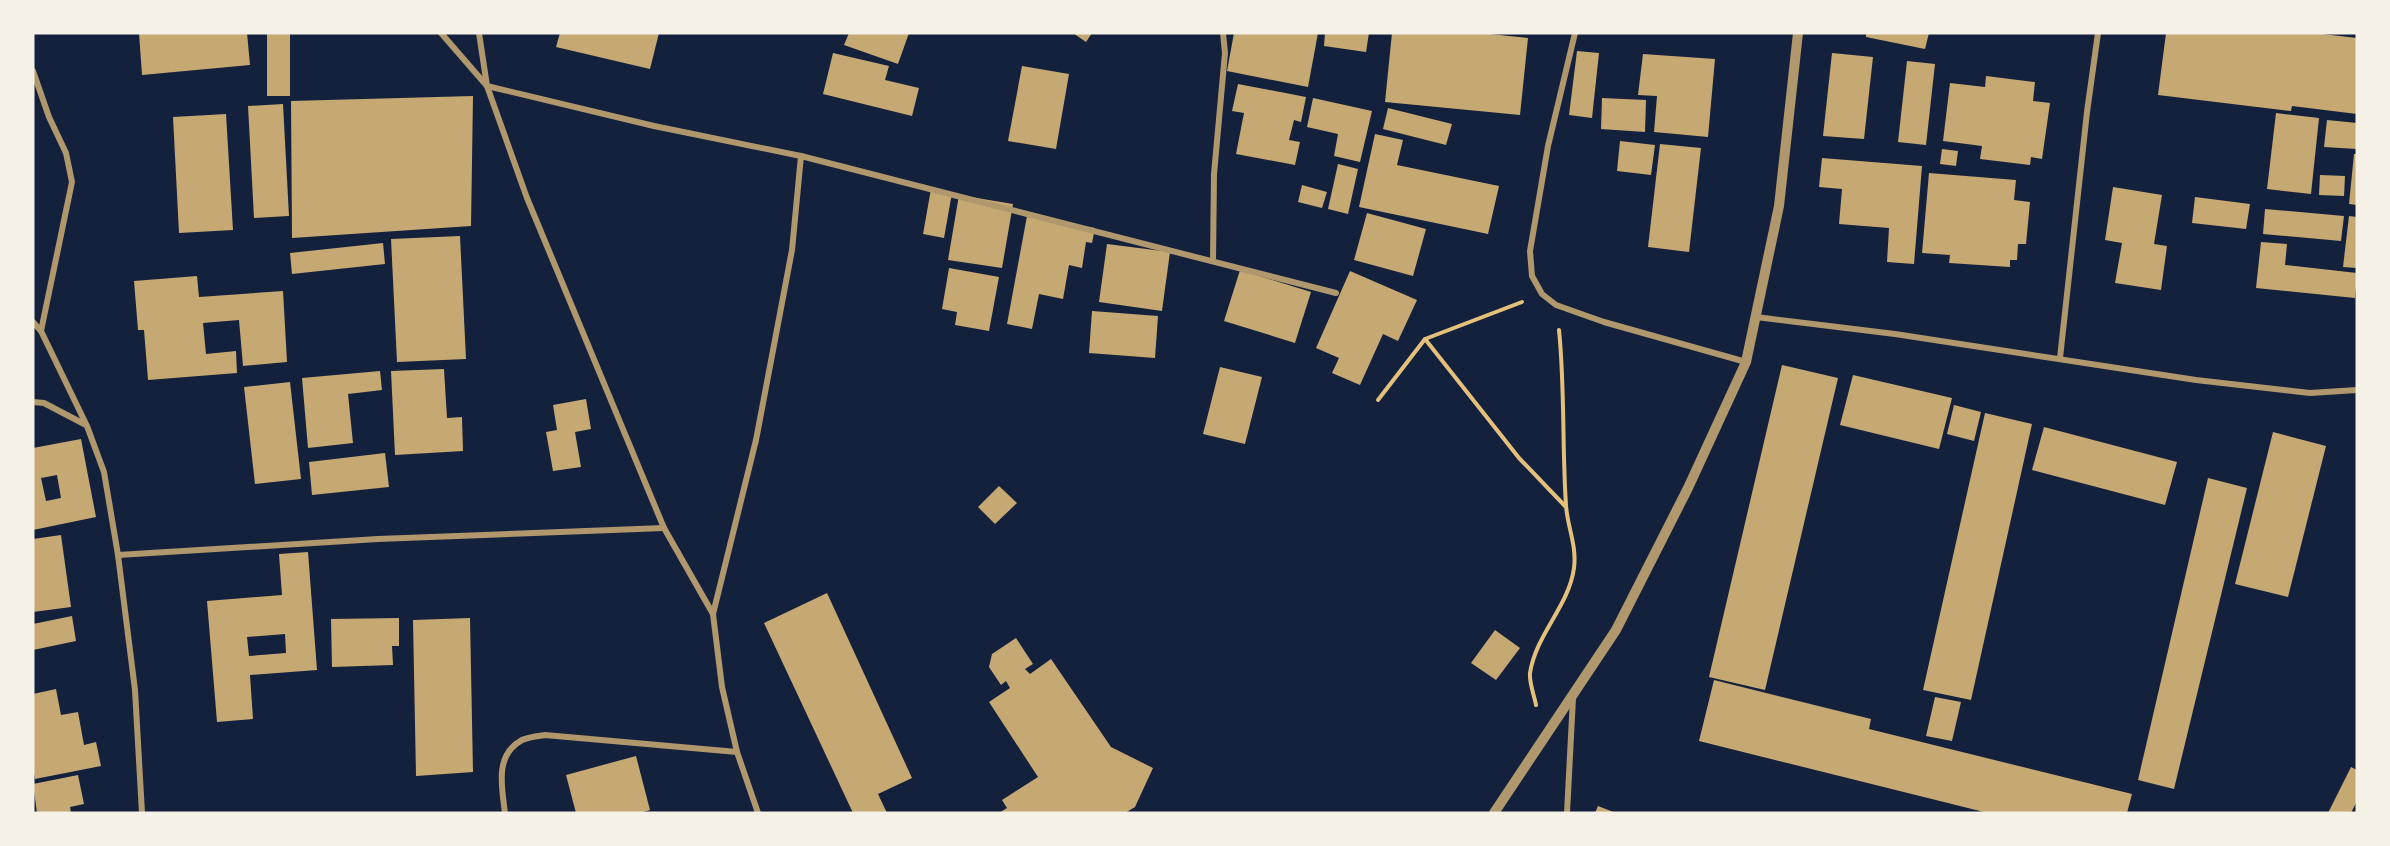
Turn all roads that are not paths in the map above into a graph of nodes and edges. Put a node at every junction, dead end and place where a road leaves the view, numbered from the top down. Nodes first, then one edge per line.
1 (441, 33) edge
2 (479, 33) edge
3 (1222, 33) edge
4 (1575, 33) edge
5 (1798, 33) edge
6 (2098, 33) edge
7 (33, 70) edge
8 (487, 87) junction
9 (801, 156) junction
10 (1213, 261) junction
11 (1336, 293) dead end
12 (1756, 317) junction
13 (33, 322) edge
14 (41, 331) junction
15 (2060, 358) junction
16 (1746, 362) junction
17 (2357, 390) edge
18 (33, 402) edge
19 (87, 426) junction
20 (664, 528) junction
21 (118, 555) junction
22 (713, 614) junction
23 (1573, 697) junction
24 (737, 752) junction
25 (142, 813) edge
26 (505, 813) edge
27 (758, 813) edge
28 (1494, 813) edge
29 (1567, 813) edge

1 - 8 street
2 - 8 street
3 - 10 street
4 - 16 street
5 - 12 street
6 - 15 street
7 - 14 street
8 - 9 street
8 - 20 street
9 - 10 street
9 - 22 street
10 - 11 street
12 - 15 street
12 - 16 street
13 - 14 street
14 - 19 street
15 - 17 street
16 - 23 street
18 - 19 street
19 - 21 street
20 - 21 street
20 - 22 street
21 - 25 street
22 - 24 street
23 - 28 street
23 - 29 street
24 - 26 street
24 - 27 street

